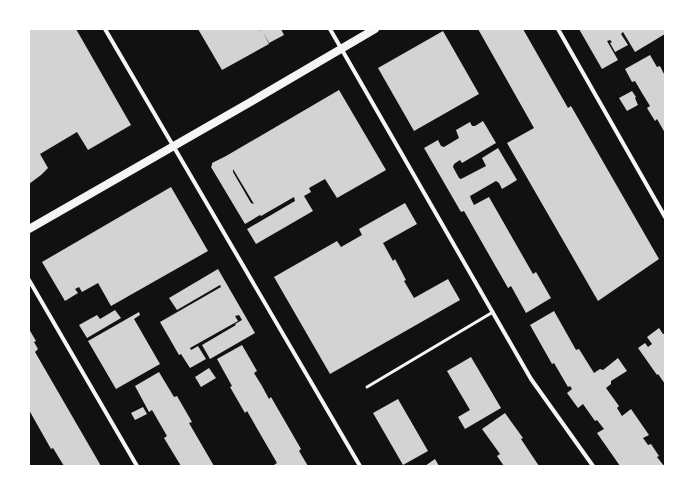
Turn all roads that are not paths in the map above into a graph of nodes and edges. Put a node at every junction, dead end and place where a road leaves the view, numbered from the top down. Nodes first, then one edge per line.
1 (105, 29) edge
2 (330, 29) edge
3 (375, 29) edge
4 (558, 29) edge
5 (341, 49) junction
6 (174, 146) junction
7 (665, 217) edge
8 (29, 229) edge
9 (29, 280) edge
10 (493, 312) junction
11 (368, 387) dead end
12 (137, 466) edge
13 (360, 466) edge
14 (593, 466) edge

1 - 6 street
2 - 5 street
3 - 5 main road
4 - 7 street
5 - 6 main road
5 - 10 street
6 - 8 main road
6 - 13 street
9 - 12 street
10 - 11 lane
10 - 14 street

